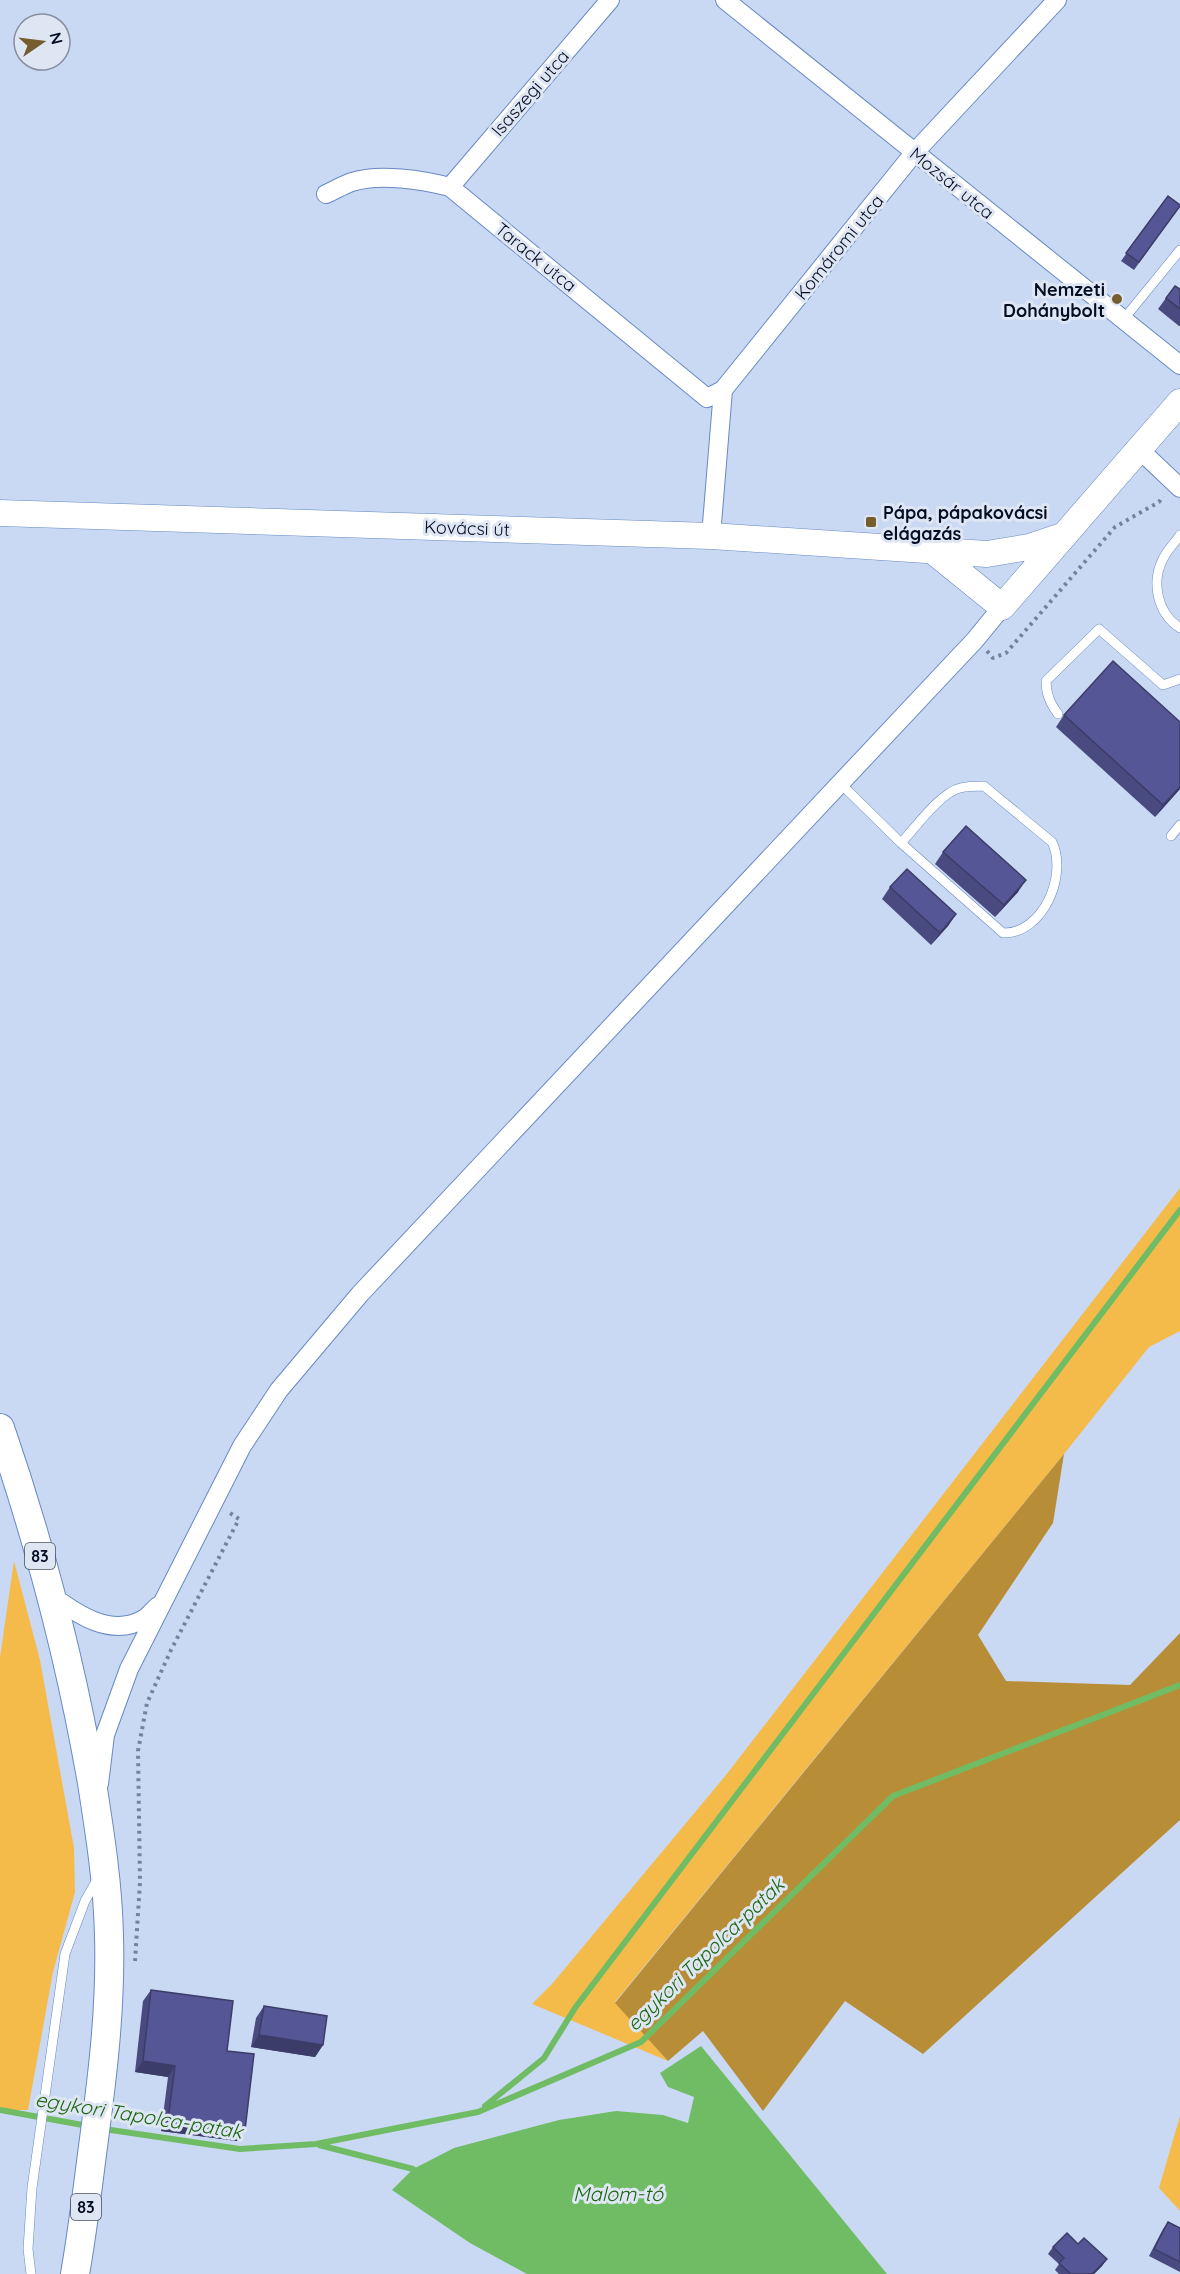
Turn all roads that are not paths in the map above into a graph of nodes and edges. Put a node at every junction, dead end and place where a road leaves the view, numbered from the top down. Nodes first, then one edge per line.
1 (610, 0) edge
2 (725, 0) edge
3 (1057, 0) edge
4 (914, 153) junction
5 (450, 187) junction
6 (326, 194) dead end
7 (1180, 250) edge
8 (1123, 320) junction
9 (1180, 365) edge
10 (723, 390) junction
11 (1180, 402) edge
12 (1140, 450) junction
13 (1177, 485) edge
14 (0, 513) edge
15 (1065, 535) junction
16 (711, 536) junction
17 (1180, 536) edge
18 (933, 551) junction
19 (987, 554) junction
20 (1009, 600) junction
21 (1180, 628) edge
22 (1180, 680) edge
23 (1058, 714) dead end
24 (840, 783) junction
25 (1180, 825) edge
26 (1171, 836) dead end
27 (902, 843) junction
28 (0, 1428) edge
29 (52, 1596) junction
30 (164, 1601) junction
31 (95, 1806) junction
32 (104, 1868) junction
33 (32, 2274) edge
34 (75, 2274) edge

1 - 5 street, Isaszegi utca
2 - 4 street, Mozsár utca
3 - 4 street, Komáromi utca
4 - 8 street, Mozsár utca
4 - 10 street, Komáromi utca
5 - 6 street, Tarack utca
5 - 10 street, Tarack utca
7 - 8 lane
8 - 9 street, Mozsár utca
10 - 16 street
11 - 12 street
12 - 13 street
12 - 15 street
14 - 16 street, Kovácsi út
15 - 19 street, Kovácsi út
15 - 20 street
16 - 18 street, Kovácsi út
17 - 21 lane
18 - 19 street, Kovácsi út
18 - 20 street
19 - 20 street
20 - 24 street
22 - 23 lane
24 - 27 lane
24 - 30 street
25 - 26 lane
27 - 27 lane
28 - 29 main road, 83
29 - 30 street
29 - 31 main road, 83
30 - 31 street
31 - 32 main road, 83
32 - 33 lane
32 - 34 main road, 83

